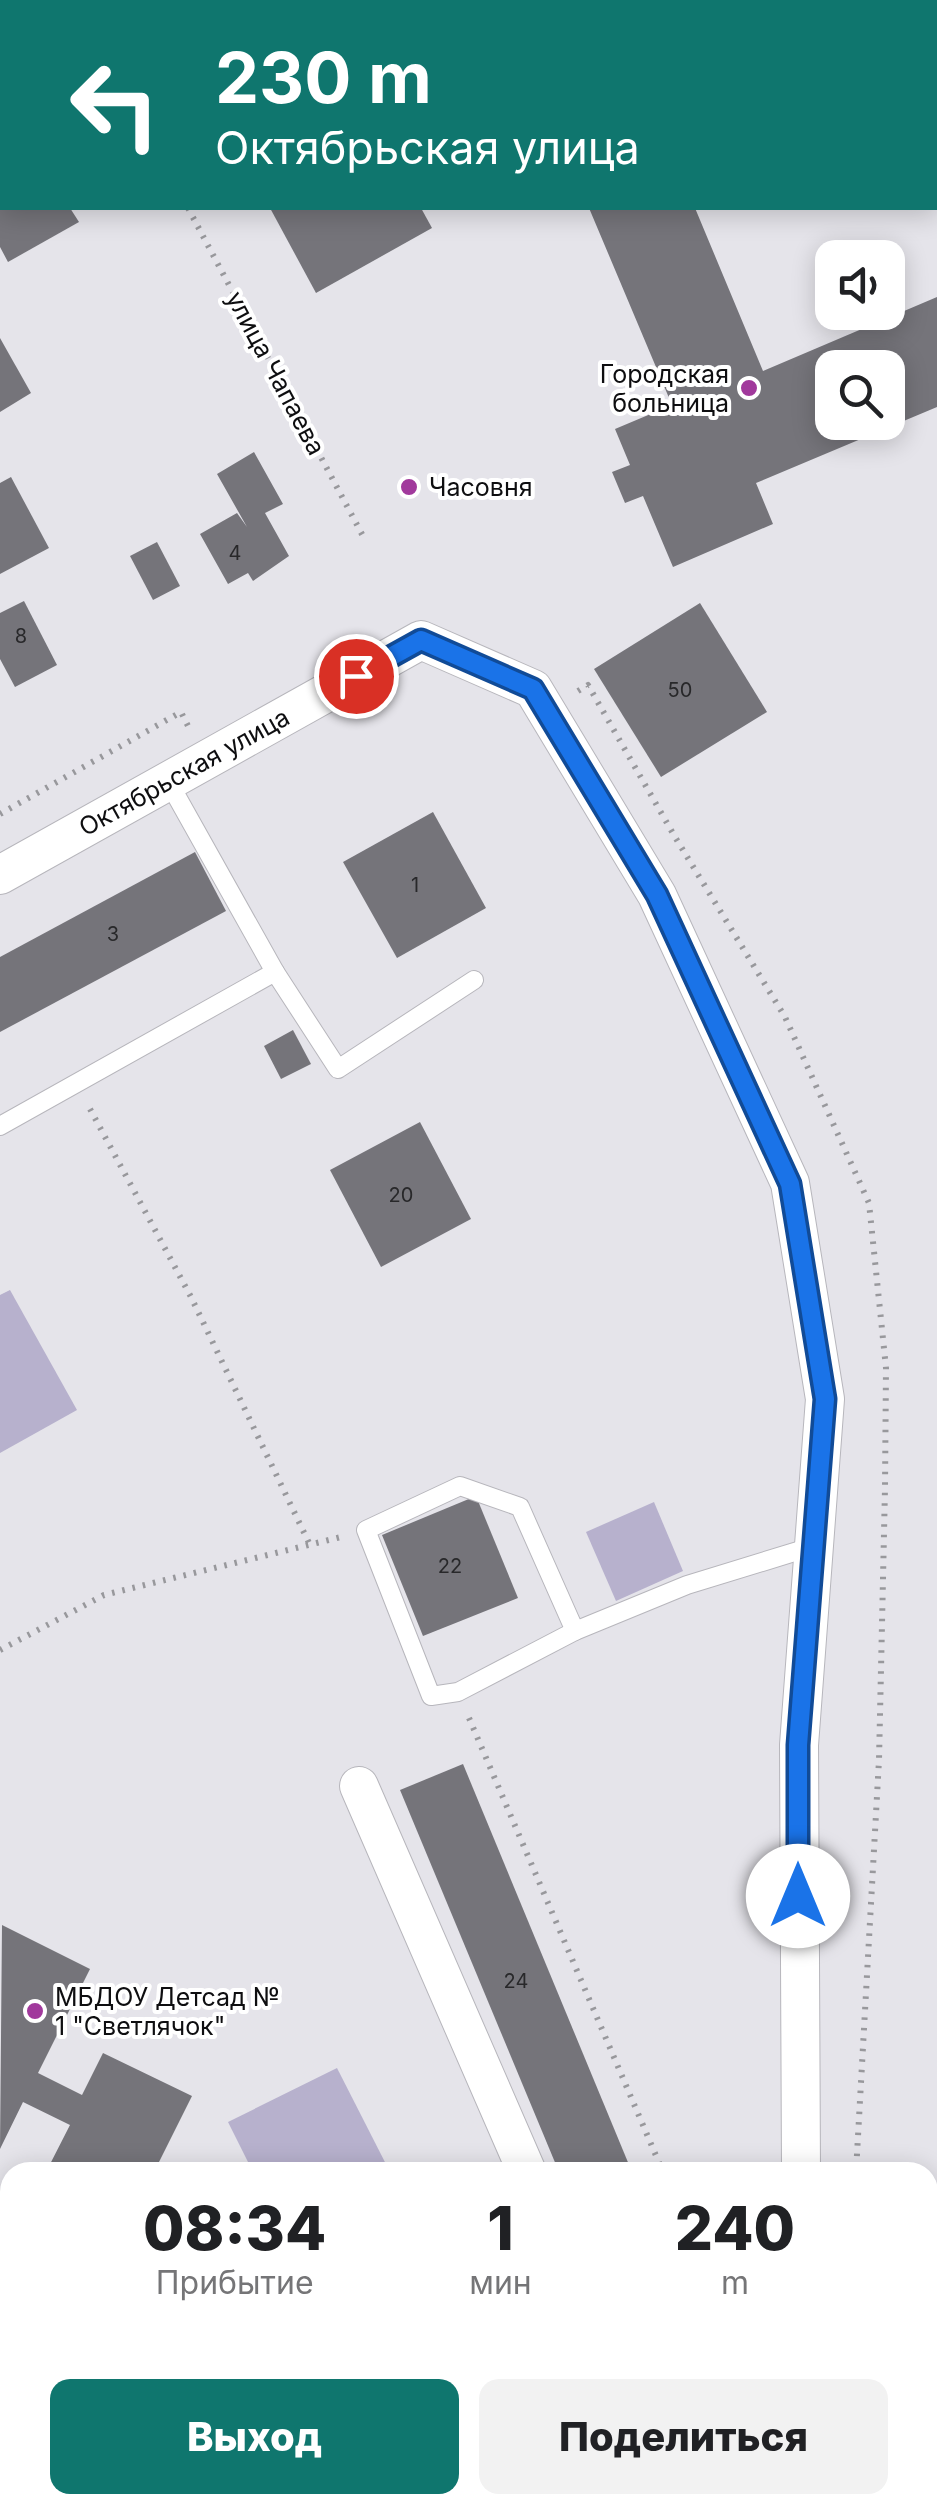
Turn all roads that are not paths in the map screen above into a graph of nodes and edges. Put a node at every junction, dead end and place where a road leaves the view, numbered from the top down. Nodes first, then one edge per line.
1 (168, 781) junction
2 (0, 875) edge
3 (274, 972) junction
4 (474, 980) dead end
5 (0, 1126) edge
6 (814, 1546) junction
7 (575, 1631) junction
8 (359, 1786) dead end
9 (523, 2162) edge
10 (801, 2162) edge

1 - 2 street, Октябрьская улица
1 - 3 lane
1 - 6 street, Октябрьская улица
3 - 4 lane
3 - 5 lane
6 - 7 lane
6 - 10 street
7 - 7 lane
8 - 9 street

